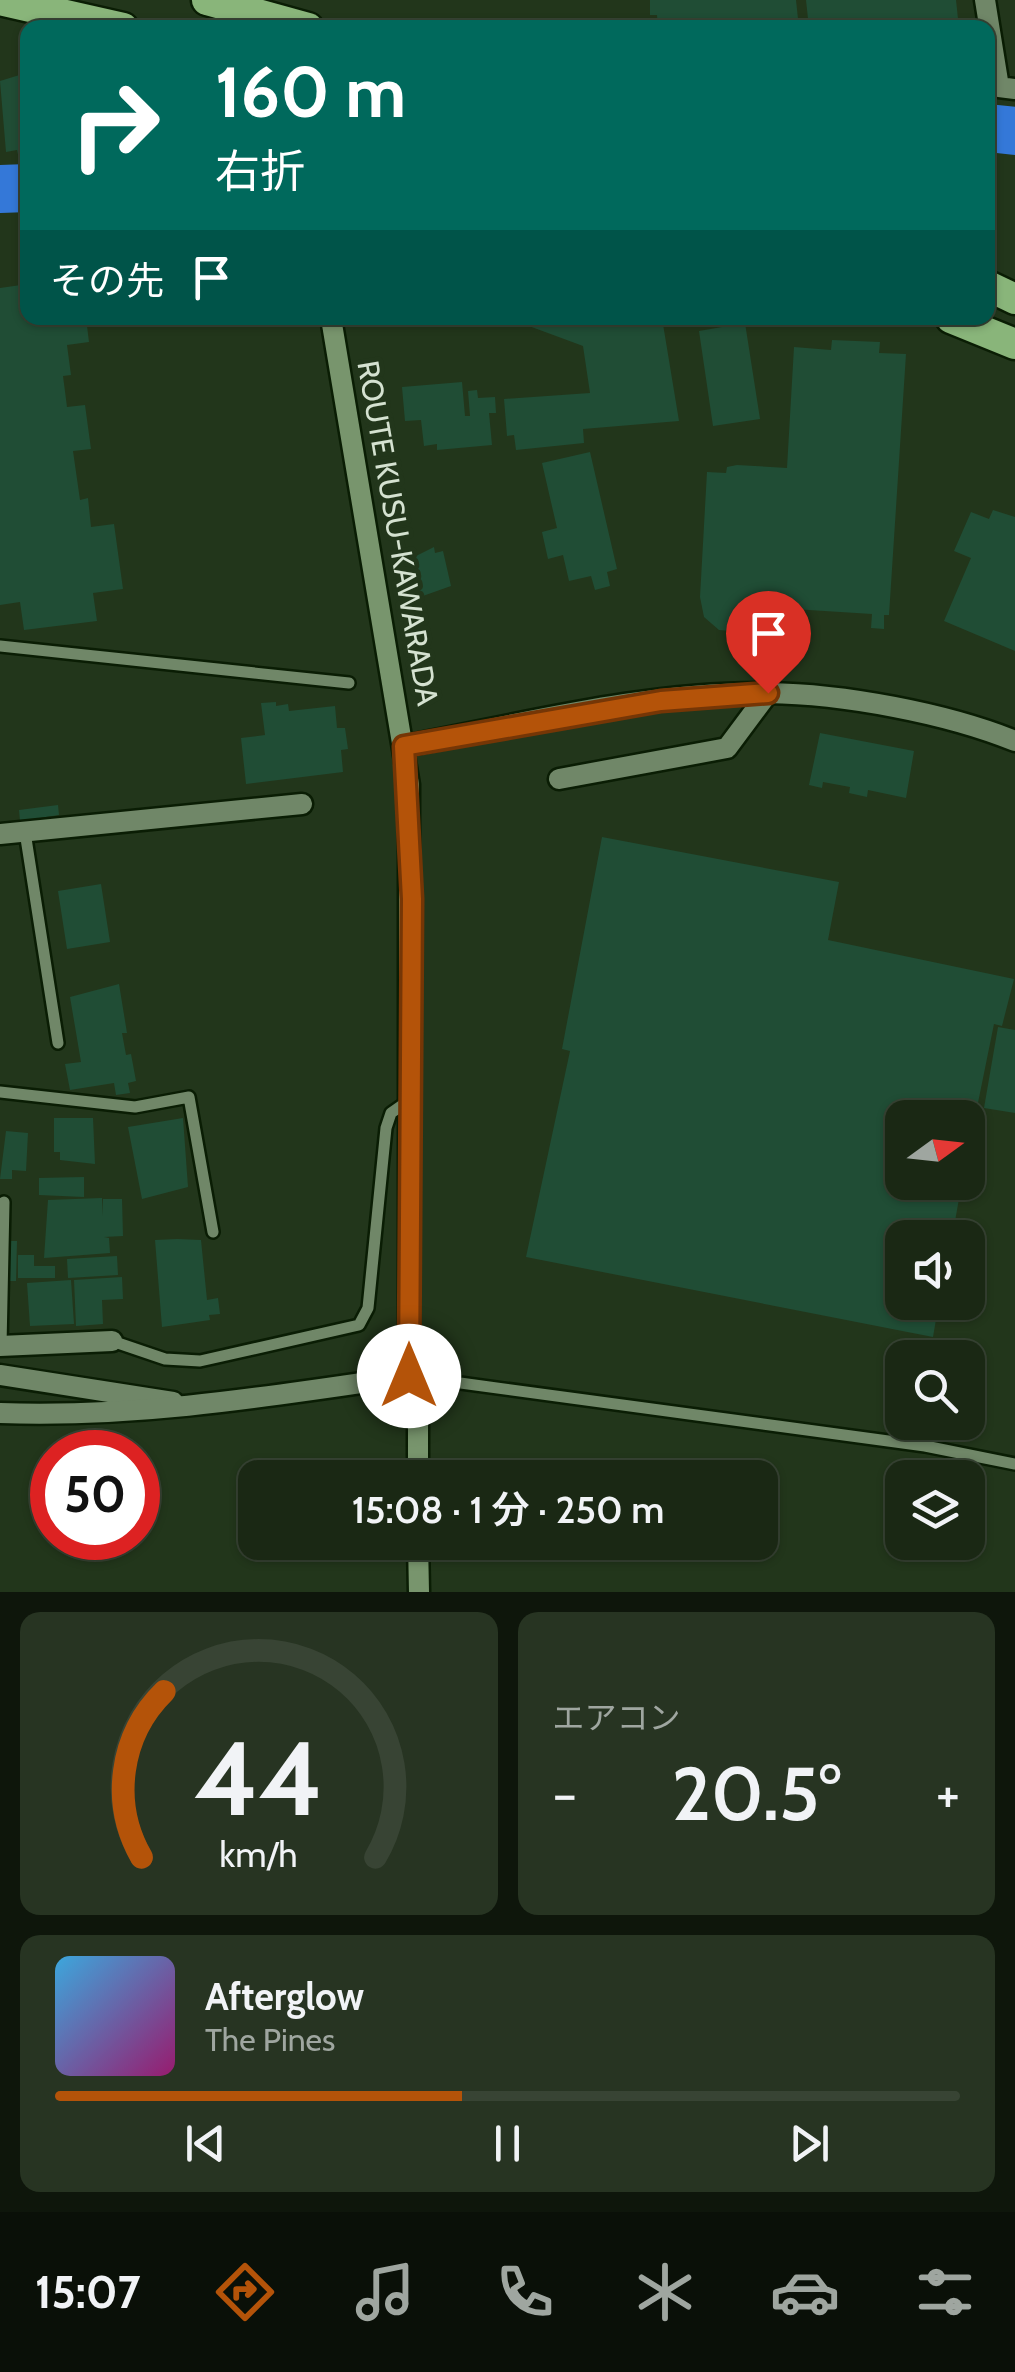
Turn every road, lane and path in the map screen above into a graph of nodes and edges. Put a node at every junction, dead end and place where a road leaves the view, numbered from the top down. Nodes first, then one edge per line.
1 (0, 0) edge
2 (207, 0) edge
3 (288, 19) edge
4 (88, 20) edge
5 (995, 58) edge
6 (1015, 89) edge
7 (331, 325) edge
8 (968, 325) edge
9 (1015, 344) edge
10 (0, 646) edge
11 (348, 683) dead end
12 (768, 693) junction
13 (1015, 742) edge
14 (404, 746) junction
15 (559, 780) dead end
16 (302, 804) dead end
17 (26, 832) junction
18 (0, 834) edge
19 (58, 1043) dead end
20 (0, 1092) edge
21 (411, 1099) junction
22 (4, 1202) dead end
23 (1, 1226) edge
24 (213, 1232) dead end
25 (112, 1342) joint
26 (1, 1346) edge
27 (0, 1375) edge
28 (409, 1376) junction
29 (200, 1407) junction
30 (0, 1413) edge
31 (418, 1460) edge
32 (1015, 1464) edge
33 (418, 1560) edge
34 (419, 1592) edge

1 - 4 highway
2 - 3 highway
5 - 6 street
7 - 14 main road, ROUTE KUSU-KAWARADA
8 - 9 highway
10 - 11 lane
12 - 13 street
12 - 14 street
12 - 15 street
14 - 21 main road, ROUTE KUSU-KAWARADA
16 - 17 street
17 - 18 street
17 - 19 lane
20 - 24 lane
21 - 25 lane
21 - 28 main road, ROUTE KUSU-KAWARADA
22 - 23 lane
23 - 26 lane
25 - 26 street
27 - 29 street
28 - 29 street
28 - 31 main road, ROUTE KUSU-KAWARADA
28 - 32 lane
29 - 30 street
33 - 34 main road

